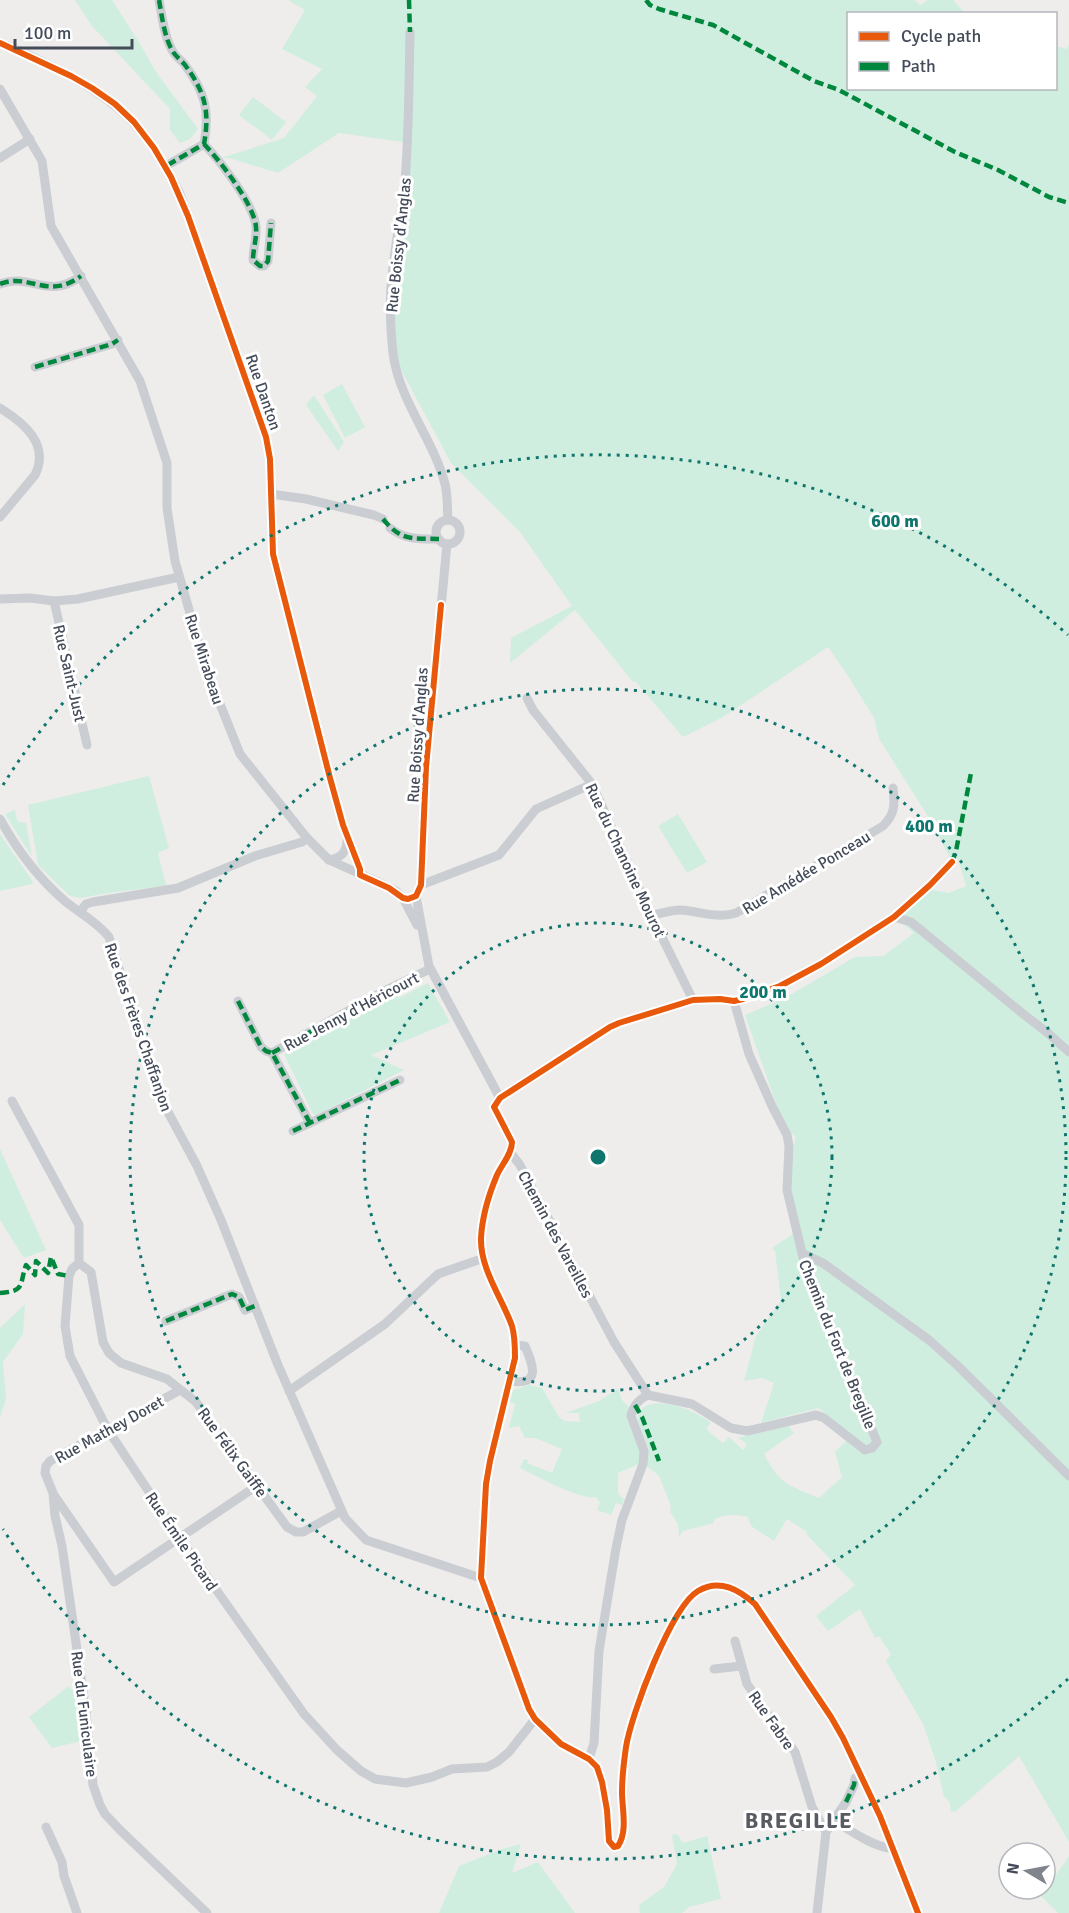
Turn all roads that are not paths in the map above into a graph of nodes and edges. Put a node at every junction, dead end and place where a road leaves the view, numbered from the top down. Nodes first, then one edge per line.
1 (159, 0) edge
2 (410, 32) dead end
3 (0, 43) edge
4 (0, 89) edge
5 (30, 139) junction
6 (204, 144) junction
7 (0, 158) edge
8 (166, 166) junction
9 (271, 223) dead end
10 (81, 276) junction
11 (0, 284) edge
12 (118, 340) junction
13 (35, 367) dead end
14 (0, 408) edge
15 (271, 494) junction
16 (0, 517) edge
17 (383, 519) dead end
18 (448, 520) junction
19 (390, 528) dead end
20 (443, 542) junction
21 (179, 577) junction
22 (0, 599) edge
23 (54, 601) junction
24 (527, 698) dead end
25 (87, 745) dead end
26 (592, 784) junction
27 (893, 788) dead end
28 (0, 819) edge
29 (347, 837) junction
30 (307, 838) junction
31 (328, 860) junction
32 (952, 862) dead end
33 (360, 875) junction
34 (421, 885) junction
35 (410, 898) junction
36 (80, 912) junction
37 (651, 915) junction
38 (894, 917) junction
39 (430, 969) junction
40 (693, 1000) junction
41 (238, 1001) dead end
42 (734, 1001) junction
43 (1069, 1052) edge
44 (272, 1053) junction
45 (400, 1080) dead end
46 (500, 1098) junction
47 (12, 1101) dead end
48 (310, 1123) junction
49 (293, 1131) dead end
50 (510, 1152) junction
51 (802, 1253) junction
52 (484, 1258) junction
53 (79, 1263) junction
54 (255, 1306) junction
55 (166, 1321) dead end
56 (515, 1345) junction
57 (510, 1381) junction
58 (180, 1390) junction
59 (289, 1391) junction
60 (648, 1395) junction
61 (108, 1430) junction
62 (45, 1473) joint
63 (1069, 1476) edge
64 (258, 1485) junction
65 (53, 1493) junction
66 (341, 1511) junction
67 (179, 1537) junction
68 (481, 1578) junction
69 (735, 1641) dead end
70 (741, 1666) junction
71 (714, 1669) dead end
72 (535, 1719) junction
73 (589, 1759) junction
74 (855, 1778) dead end
75 (833, 1820) junction
76 (46, 1827) dead end
77 (826, 1832) junction
78 (893, 1848) junction
79 (77, 1913) edge
80 (207, 1913) edge
81 (817, 1913) edge
82 (918, 1913) edge

1 - 6 street
2 - 18 street, Rue Boissy d'Anglas
3 - 8 street, Rue Danton
4 - 5 street, Rue Mirabeau
5 - 7 street
5 - 10 street, Rue Mirabeau
6 - 8 street
6 - 9 street
8 - 15 street, Rue Danton
10 - 11 street
10 - 12 street, Rue Mirabeau
12 - 13 street
12 - 21 street, Rue Mirabeau
14 - 16 street
15 - 17 street
15 - 29 street, Rue Danton
18 - 20 street
18 - 20 street
19 - 20 street
20 - 34 street, Rue Boissy d'Anglas
21 - 23 street
21 - 30 street, Rue Mirabeau
22 - 23 street
23 - 25 street, Rue Saint-Just
24 - 26 street, Rue du Chanoine Mourot
26 - 34 street
26 - 37 street, Rue du Chanoine Mourot
27 - 37 street, Rue Amédée Ponceau
28 - 36 street, Rue des Frères Chaffanjon
29 - 31 street
29 - 33 street, Rue Danton
30 - 31 street, Rue Mirabeau
30 - 36 street
31 - 33 street, Rue Mirabeau
32 - 38 street
33 - 35 street, Rue Mirabeau
34 - 35 street, Rue Boissy d'Anglas
35 - 39 street, Chemin des Vareilles
36 - 54 street, Rue des Frères Chaffanjon
37 - 40 street, Rue du Chanoine Mourot
38 - 42 street
38 - 43 street
39 - 44 street, Rue Jenny d'Héricourt
39 - 46 street, Chemin des Vareilles
40 - 42 street
40 - 46 street
41 - 44 street, Rue Jenny d'Héricourt
42 - 51 street
44 - 48 street, Rue Jenny d'Héricourt
45 - 48 street
46 - 50 street, Chemin des Vareilles
47 - 53 street, Rue Émile Picard
48 - 49 street
50 - 52 street
50 - 60 street, Chemin des Vareilles
51 - 60 street, Chemin du Fort de Bregille
51 - 63 street, Chemin du Fort de Bregille
52 - 56 street
52 - 59 street
53 - 58 street, Rue Félix Gaiffe
53 - 61 street, Rue Émile Picard
54 - 55 street
54 - 59 street, Rue des Frères Chaffanjon
56 - 57 street
56 - 57 street
57 - 68 street
58 - 61 street, Rue Mathey Doret
58 - 64 street, Rue Félix Gaiffe
59 - 66 street, Rue des Frères Chaffanjon
60 - 73 street
61 - 62 street, Rue Mathey Doret
61 - 67 street, Rue Émile Picard
62 - 65 street, Rue du Funiculaire
64 - 66 street, Rue Félix Gaiffe
64 - 67 street
65 - 67 street
65 - 80 street, Rue du Funiculaire
66 - 68 street, Rue des Frères Chaffanjon
67 - 72 street, Rue Émile Picard
68 - 72 street
69 - 70 street, Rue Fabre
70 - 71 street
70 - 77 street, Rue Fabre
72 - 73 street
73 - 78 street
74 - 75 street
75 - 77 street
75 - 78 street
76 - 79 street
77 - 81 street
78 - 82 street

